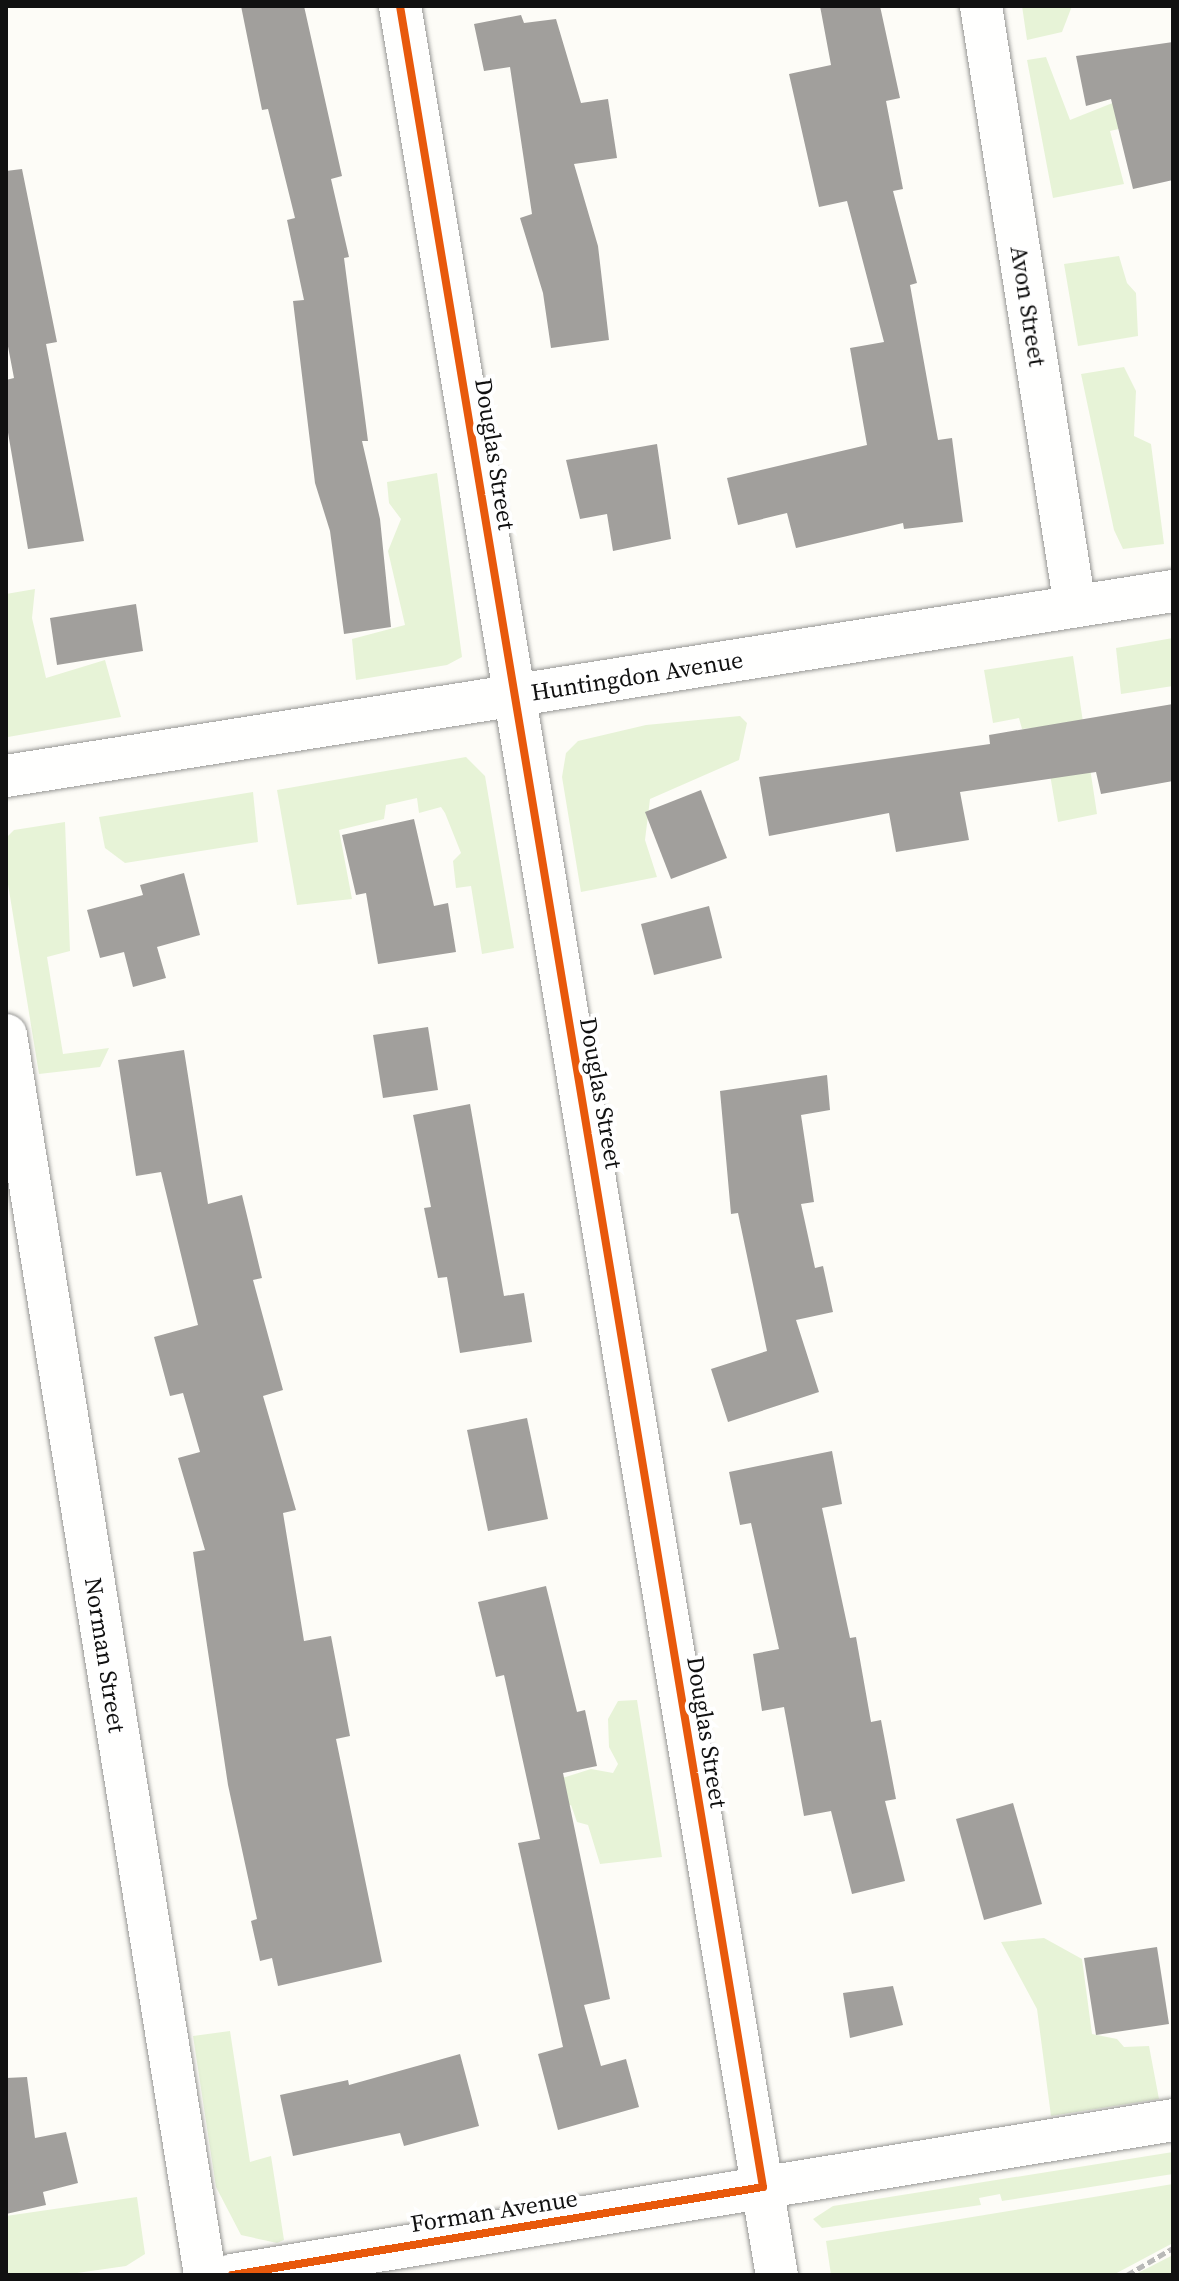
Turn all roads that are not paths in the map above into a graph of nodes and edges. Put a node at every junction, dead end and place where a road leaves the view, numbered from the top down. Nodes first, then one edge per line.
1 (400, 6) edge
2 (981, 6) edge
3 (1173, 591) edge
4 (1075, 606) junction
5 (515, 695) junction
6 (6, 776) edge
7 (6, 1035) edge
8 (1173, 2120) edge
9 (763, 2187) junction
10 (205, 2275) edge
11 (232, 2275) edge
12 (777, 2275) edge

1 - 5 street, Douglas Street
2 - 4 street, Avon Street
3 - 4 street, Huntingdon Avenue
4 - 5 street, Huntingdon Avenue
5 - 6 street, Huntingdon Avenue
5 - 9 street, Douglas Street
7 - 10 street, Norman Street
8 - 9 street, Forman Avenue
9 - 11 street, Forman Avenue
9 - 12 street, Douglas Street

